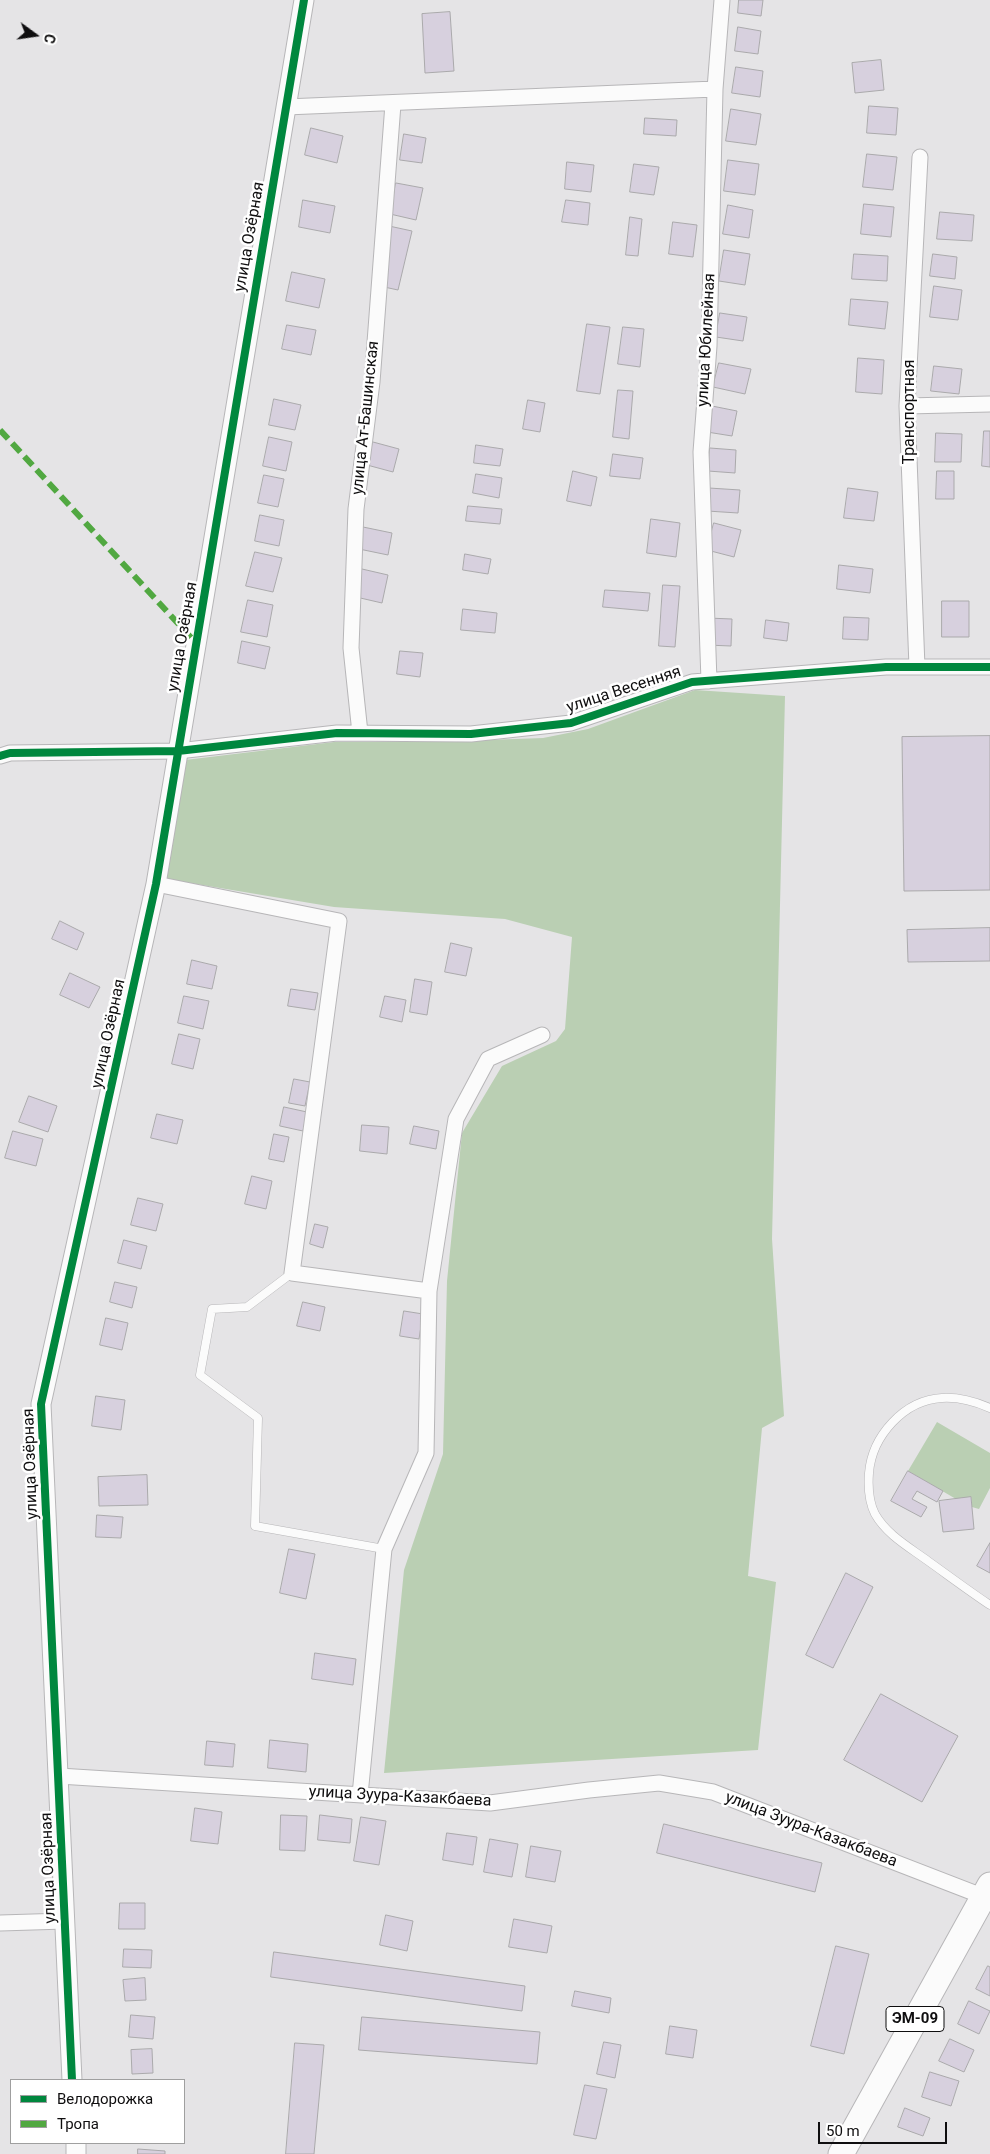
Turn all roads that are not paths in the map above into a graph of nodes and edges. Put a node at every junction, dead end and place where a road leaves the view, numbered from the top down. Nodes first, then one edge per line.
1 (304, 0) edge
2 (722, 0) edge
3 (716, 90) junction
4 (393, 104) junction
5 (286, 107) junction
6 (920, 157) dead end
7 (990, 404) edge
8 (907, 406) junction
9 (917, 667) junction
10 (990, 667) edge
11 (709, 680) junction
12 (360, 733) junction
13 (178, 751) junction
14 (0, 756) edge
15 (156, 884) junction
16 (542, 1035) dead end
17 (292, 1273) junction
18 (429, 1291) junction
19 (990, 1408) edge
20 (384, 1549) junction
21 (990, 1605) edge
22 (59, 1776) junction
23 (360, 1795) junction
24 (988, 1894) edge
25 (65, 1921) junction
26 (0, 1923) edge
27 (72, 2079) edge
28 (840, 2154) edge

1 - 5 street, улица Озёрная
2 - 3 street, улица Юбилейная
3 - 4 street
3 - 11 street, улица Юбилейная
4 - 5 street
4 - 12 street, улица Ат-Башинская
5 - 13 street, улица Озёрная
6 - 8 street, Транспортная
7 - 8 street
8 - 9 street, Транспортная
9 - 10 street, улица Весенняя
9 - 11 street, улица Весенняя
11 - 12 street, улица Весенняя
12 - 13 street, улица Весенняя
13 - 14 street, улица Весенняя
13 - 15 street, улица Озёрная
15 - 17 street
15 - 22 street, улица Озёрная
16 - 18 street
17 - 18 street
17 - 20 lane
18 - 20 street
19 - 21 lane
20 - 23 street
22 - 23 street, улица Зуура-Казакбаева
22 - 25 street, улица Озёрная
23 - 24 street, улица Зуура-Казакбаева
24 - 28 highway, ЭМ-09
25 - 26 street
25 - 27 street, улица Озёрная

